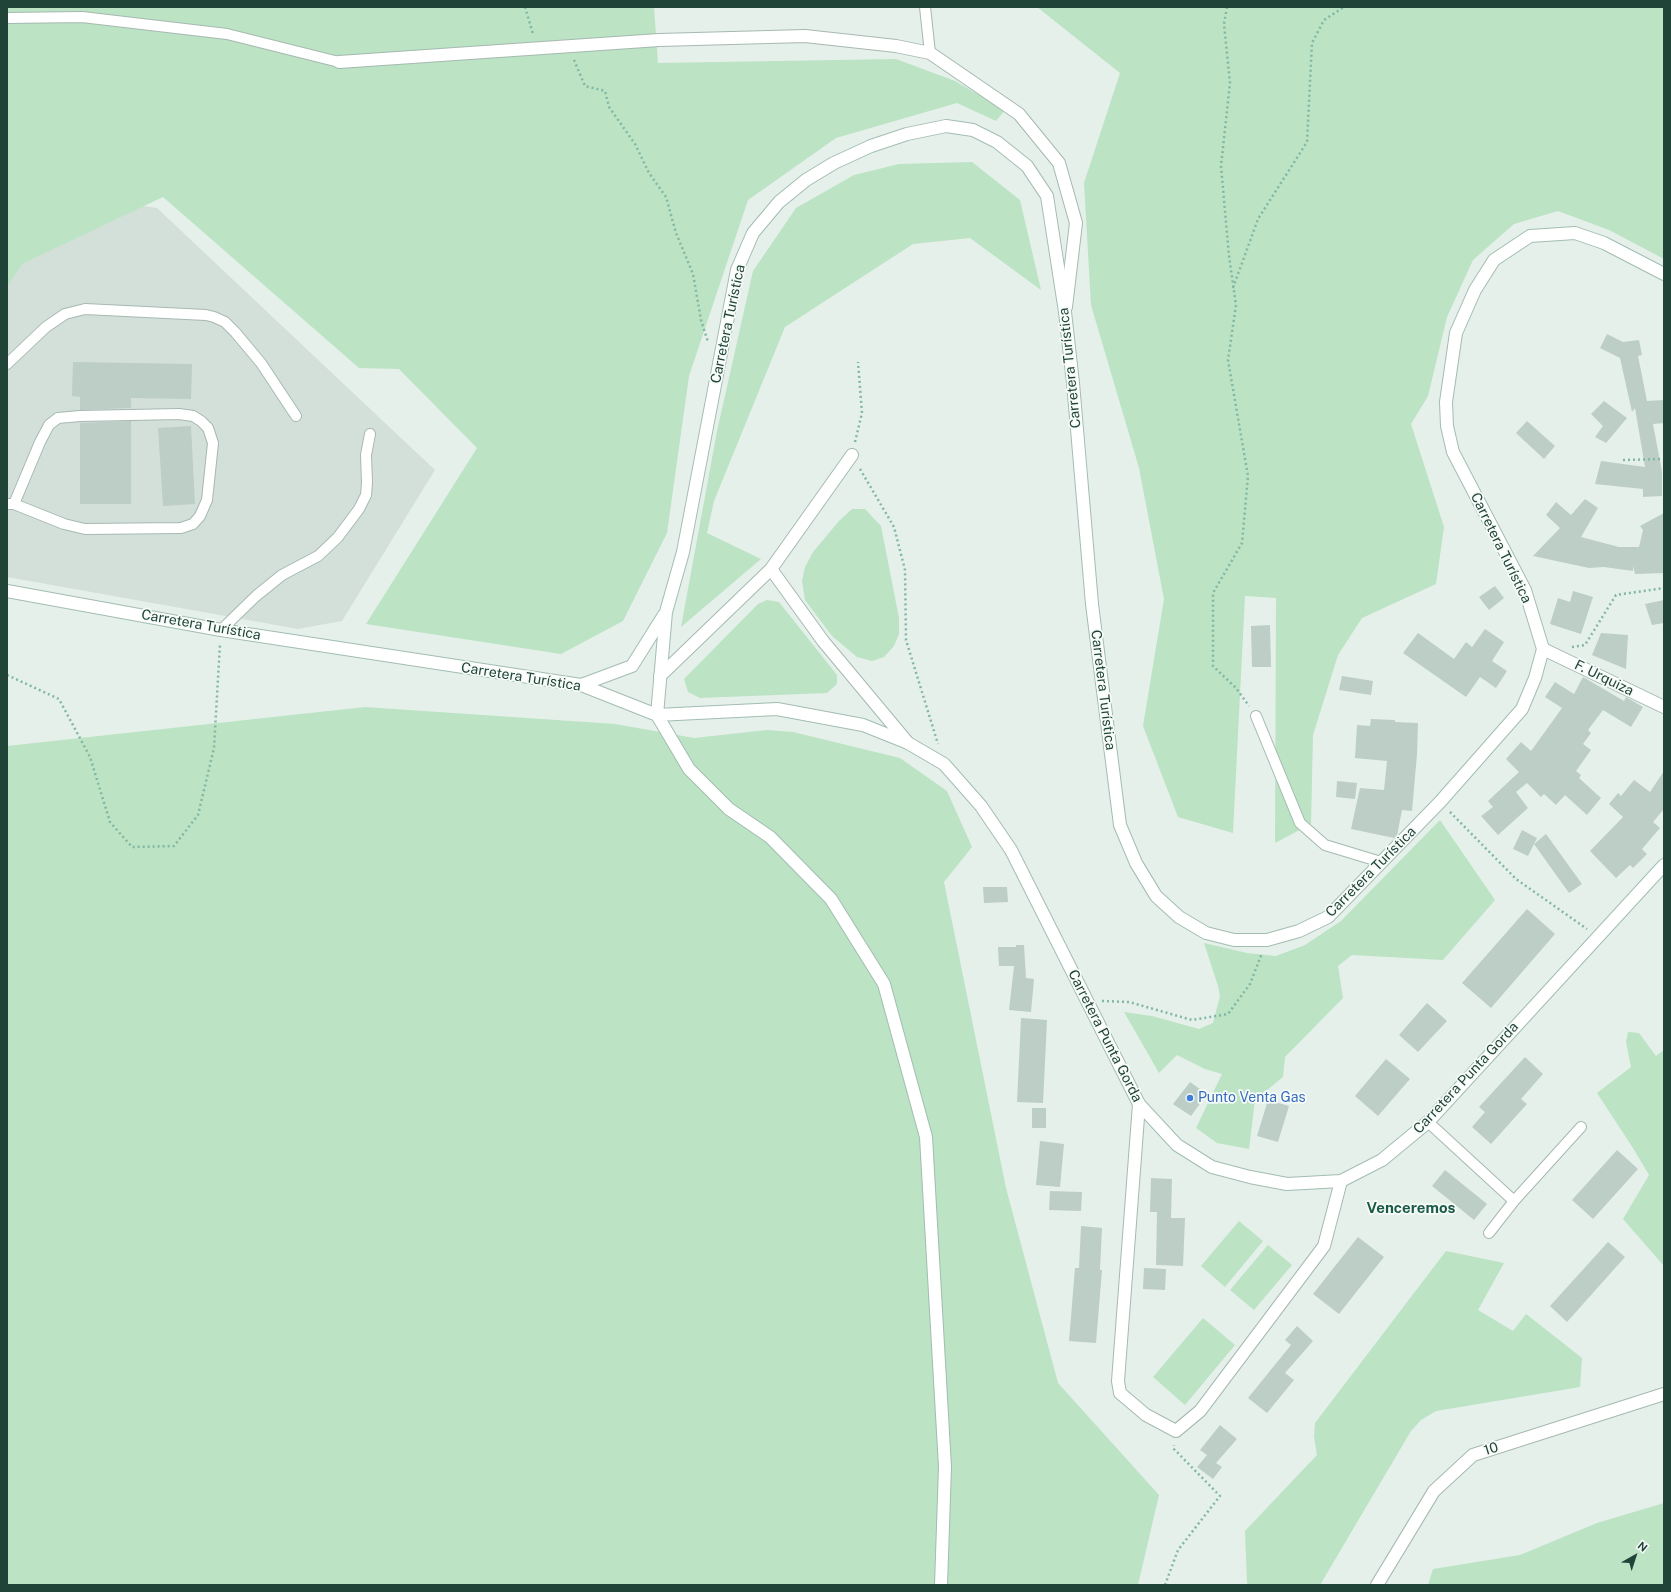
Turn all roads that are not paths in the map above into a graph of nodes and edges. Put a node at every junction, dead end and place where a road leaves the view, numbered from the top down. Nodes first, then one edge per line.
1 (925, 7) edge
2 (7, 18) edge
3 (930, 53) junction
4 (339, 62) joint
5 (1664, 274) edge
6 (1065, 312) junction
7 (7, 364) edge
8 (296, 416) dead end
9 (370, 434) dead end
10 (852, 455) road end
11 (11, 504) edge
12 (771, 569) junction
13 (7, 591) edge
14 (666, 612) junction
15 (221, 630) junction
16 (1543, 649) junction
17 (660, 676) junction
18 (581, 685) junction
19 (1664, 707) edge
20 (657, 715) junction
21 (1256, 716) road end
22 (908, 743) junction
23 (1381, 862) junction
24 (1664, 865) edge
25 (1139, 1104) junction
26 (1428, 1122) junction
27 (1580, 1126) dead end
28 (1341, 1181) junction
29 (1514, 1201) junction
30 (1489, 1233) dead end
31 (1664, 1394) edge
32 (941, 1585) edge
33 (1377, 1585) edge

1 - 3 lane
2 - 4 lane
3 - 4 main road
3 - 6 main road
5 - 16 main road, Carretera Turística
6 - 14 main road, Carretera Turística
6 - 23 main road, Carretera Turística
7 - 8 lane
9 - 15 lane
10 - 12 main road
11 - 11 lane
12 - 17 main road
12 - 22 main road
13 - 15 main road, Carretera Turística
14 - 17 main road, Carretera Turística
14 - 18 main road
15 - 18 main road, Carretera Turística
16 - 19 main road, F. Urquiza
16 - 23 main road, Carretera Turística
17 - 20 main road, Carretera Turística
18 - 20 main road, Carretera Turística
20 - 22 main road, Carretera Punta Gorda
20 - 32 main road
21 - 23 lane
22 - 25 main road, Carretera Punta Gorda
24 - 26 main road, Carretera Punta Gorda
25 - 28 main road, Carretera Punta Gorda
25 - 28 main road
26 - 28 main road, Carretera Punta Gorda
26 - 29 lane
27 - 29 lane
29 - 30 lane
31 - 33 main road, 10

